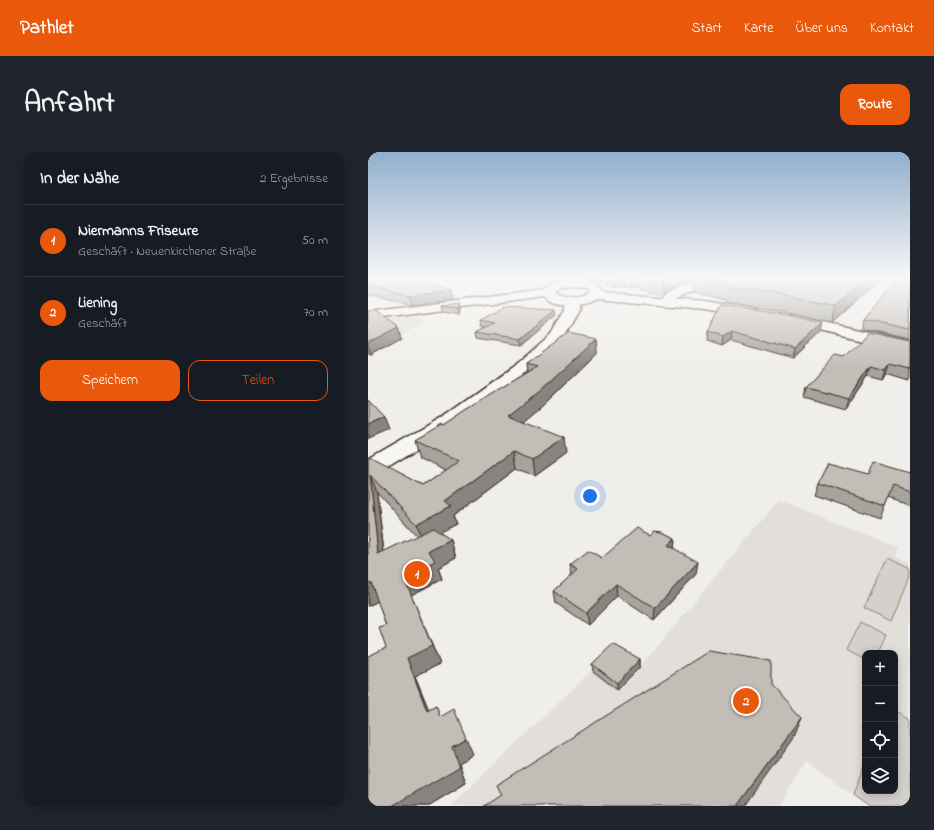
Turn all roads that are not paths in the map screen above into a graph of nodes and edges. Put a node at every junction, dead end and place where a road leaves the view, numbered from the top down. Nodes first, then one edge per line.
1 (419, 310) edge
2 (572, 310) edge
3 (738, 310) edge
4 (764, 314) edge
5 (368, 316) edge
6 (778, 317) edge
7 (910, 348) edge
8 (368, 470) edge

1 - 5 street
2 - 8 street
3 - 4 street
6 - 7 street

